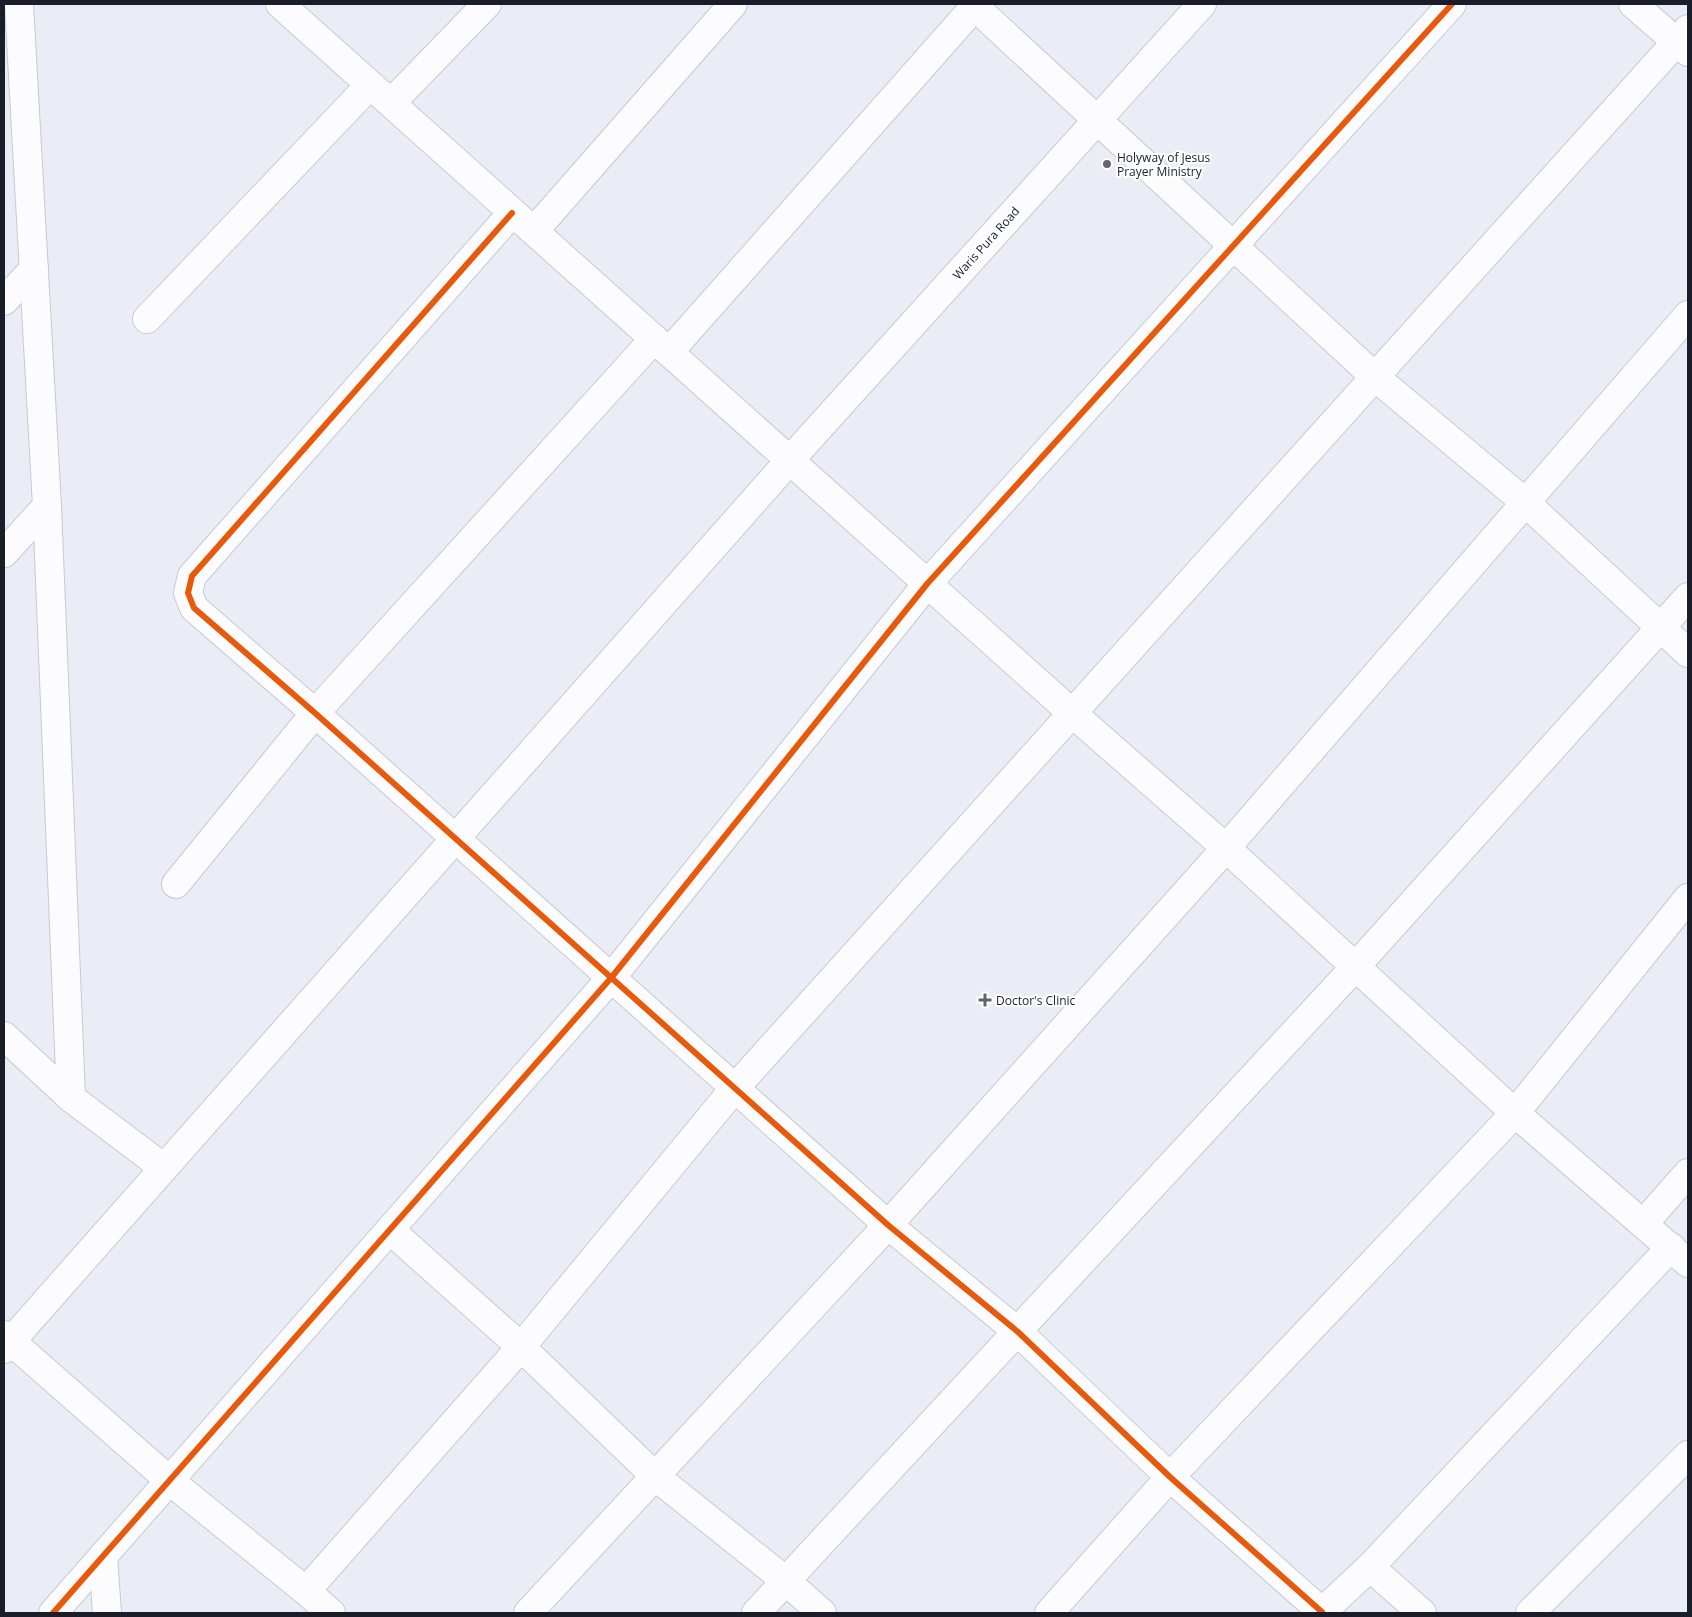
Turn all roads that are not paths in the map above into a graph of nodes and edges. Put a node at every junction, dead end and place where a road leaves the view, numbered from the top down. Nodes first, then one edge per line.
1 (19, 4) edge
2 (280, 4) edge
3 (487, 4) edge
4 (733, 4) edge
5 (1202, 4) edge
6 (1452, 4) edge
7 (1633, 4) edge
8 (975, 5) edge
9 (1684, 41) edge
10 (370, 85) junction
11 (391, 103) junction
12 (1097, 120) junction
13 (512, 213) junction
14 (534, 231) junction
15 (1233, 246) junction
16 (34, 269) junction
17 (4, 301) edge
18 (1688, 316) edge
19 (146, 319) dead end
20 (661, 346) junction
21 (1375, 377) junction
22 (789, 461) junction
23 (1526, 504) junction
24 (47, 506) junction
25 (4, 553) edge
26 (927, 584) junction
27 (1688, 597) edge
28 (1660, 628) junction
29 (1688, 653) edge
30 (316, 713) junction
31 (1072, 713) junction
32 (455, 838) junction
33 (1226, 848) junction
34 (176, 884) dead end
35 (1688, 898) edge
36 (1356, 966) junction
37 (611, 978) junction
38 (4, 1036) edge
39 (734, 1089) junction
40 (71, 1098) junction
41 (1515, 1114) junction
42 (164, 1168) junction
43 (1688, 1173) edge
44 (1644, 1223) junction
45 (888, 1225) junction
46 (390, 1230) junction
47 (1680, 1255) edge
48 (1018, 1332) junction
49 (6, 1342) edge
50 (521, 1347) junction
51 (1688, 1454) edge
52 (656, 1477) junction
53 (1170, 1477) junction
54 (170, 1481) junction
55 (103, 1556) junction
56 (1370, 1567) junction
57 (786, 1581) junction
58 (306, 1591) junction
59 (53, 1613) edge
60 (107, 1613) edge
61 (332, 1613) edge
62 (528, 1613) edge
63 (756, 1613) edge
64 (822, 1613) edge
65 (1049, 1613) edge
66 (1322, 1613) edge
67 (1422, 1613) edge
68 (1530, 1613) edge

1 - 16 street
2 - 10 street
3 - 11 street
4 - 14 street
5 - 12 street, Waris Pura Road
6 - 15 street
7 - 9 street
8 - 12 street
8 - 20 street
9 - 21 street
10 - 11 street
10 - 19 street
11 - 13 street
12 - 15 street
12 - 22 street, Waris Pura Road
13 - 14 street
13 - 30 street
14 - 20 street
15 - 21 street
15 - 26 street
16 - 17 street
16 - 24 street
18 - 23 street
20 - 22 street
20 - 30 street
21 - 23 street
21 - 31 street
22 - 26 street
22 - 32 street, Waris Pura Road
23 - 28 street
23 - 33 street
24 - 25 street
24 - 40 street
26 - 31 street
26 - 37 street
27 - 28 street
28 - 29 street
28 - 36 street
30 - 32 street
30 - 34 street
31 - 33 street
31 - 39 street
32 - 37 street
32 - 42 street, Waris Pura Road
33 - 36 street
33 - 45 street
35 - 41 street
36 - 41 street
36 - 48 street
37 - 39 street
37 - 46 street
38 - 40 street
39 - 45 street
39 - 50 street
40 - 42 street
41 - 44 street
41 - 53 street
42 - 49 street, Waris Pura Road
43 - 44 street
44 - 47 street
45 - 48 street
45 - 52 street
46 - 50 street
46 - 54 street
47 - 56 street
48 - 53 street
48 - 57 street
49 - 54 street
50 - 52 street
50 - 58 street
51 - 68 street
52 - 57 street
52 - 62 street
53 - 65 street
53 - 66 street
54 - 55 street
54 - 58 street
55 - 59 street
55 - 60 street
56 - 66 street
56 - 67 street
57 - 63 street
57 - 64 street
58 - 61 street

